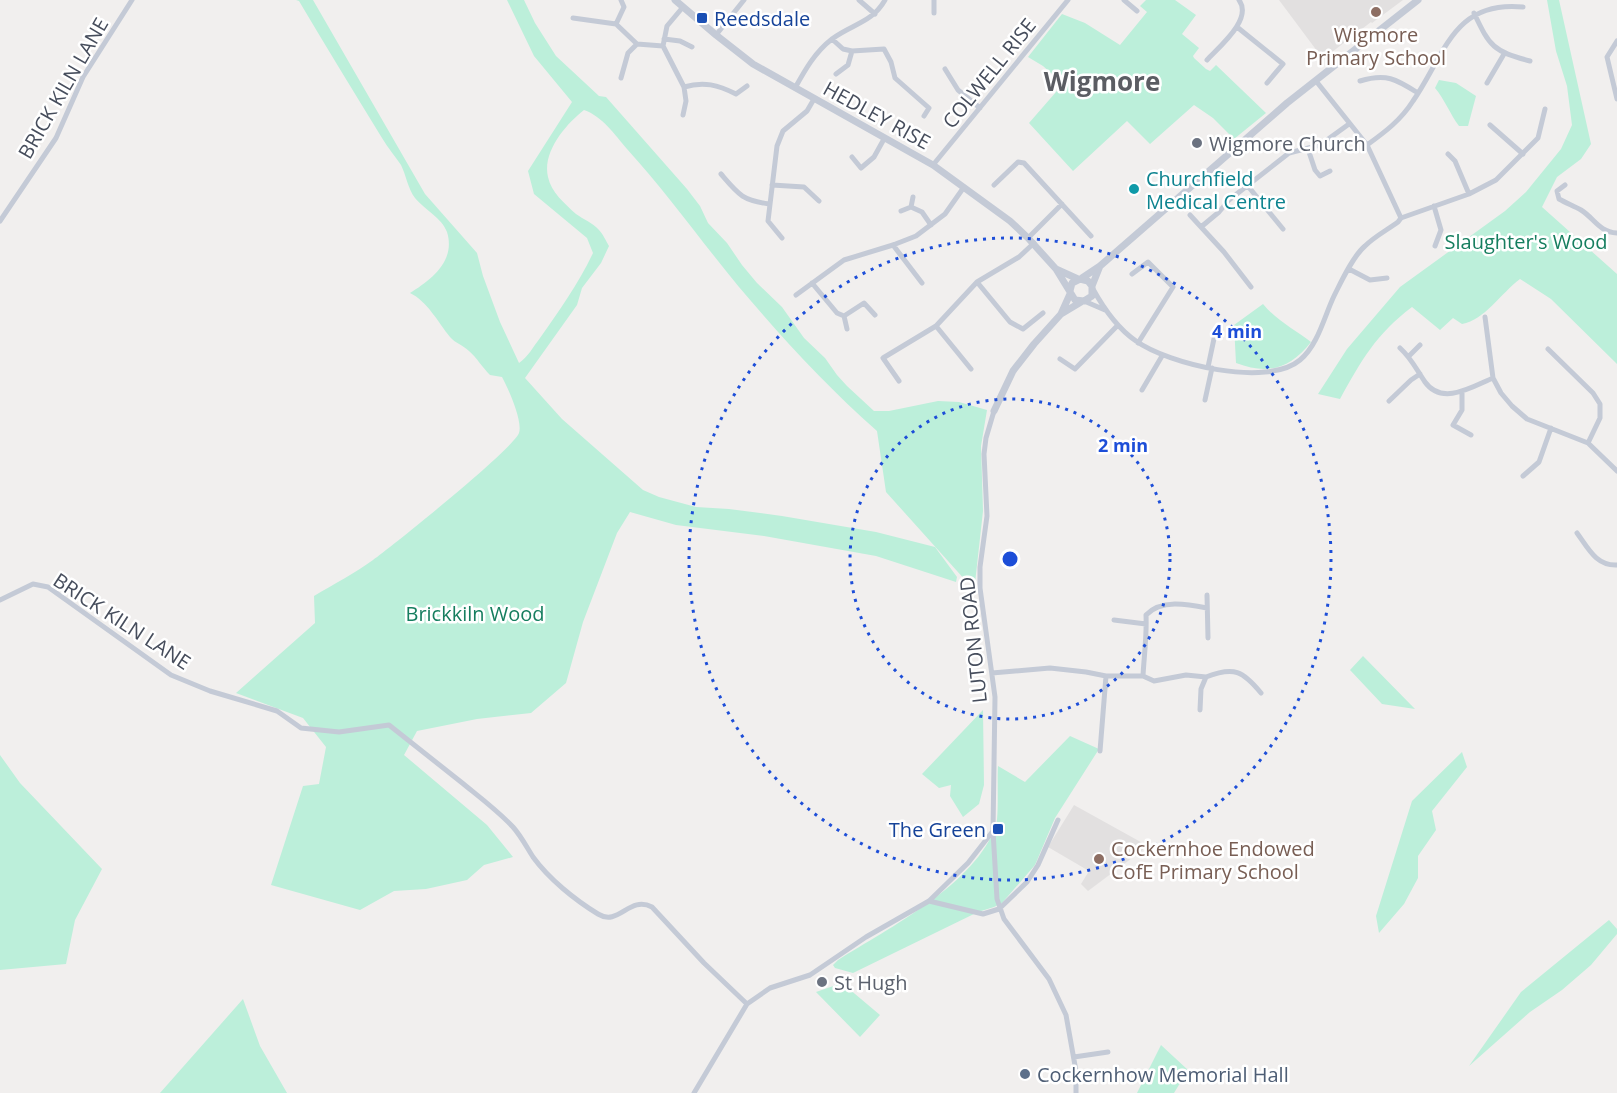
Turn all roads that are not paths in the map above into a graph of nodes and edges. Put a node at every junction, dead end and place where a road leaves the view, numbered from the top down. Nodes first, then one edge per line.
1 (132, 0) edge
2 (621, 0) edge
3 (675, 0) edge
4 (744, 0) edge
5 (859, 0) edge
6 (885, 0) edge
7 (934, 0) edge
8 (1068, 0) edge
9 (1124, 0) edge
10 (1239, 0) edge
11 (1418, 0) edge
12 (1513, 3) edge
13 (683, 7) junction
14 (1523, 7) dead end
15 (1137, 11) dead end
16 (934, 13) dead end
17 (1474, 13) junction
18 (875, 14) junction
19 (573, 18) dead end
20 (616, 24) junction
21 (1237, 27) junction
22 (716, 35) junction
23 (832, 39) junction
24 (1617, 41) edge
25 (663, 42) junction
26 (637, 44) junction
27 (692, 47) dead end
28 (852, 51) junction
29 (1504, 54) junction
30 (1208, 60) dead end
31 (1530, 61) dead end
32 (945, 69) dead end
33 (836, 74) dead end
34 (621, 78) dead end
35 (1316, 81) junction
36 (1360, 81) dead end
37 (1267, 83) dead end
38 (1487, 83) dead end
39 (684, 87) junction
40 (747, 87) dead end
41 (795, 88) junction
42 (1418, 93) junction
43 (814, 99) junction
44 (1617, 99) edge
45 (980, 108) junction
46 (1545, 109) dead end
47 (683, 116) dead end
48 (924, 116) dead end
49 (1349, 124) junction
50 (1490, 125) dead end
51 (884, 139) junction
52 (1366, 146) junction
53 (1308, 149) junction
54 (1448, 154) dead end
55 (1523, 154) junction
56 (852, 157) dead end
57 (933, 165) junction
58 (1330, 171) dead end
59 (721, 174) dead end
60 (772, 185) junction
61 (994, 185) dead end
62 (1247, 185) junction
63 (1565, 185) dead end
64 (964, 187) junction
65 (1468, 194) junction
66 (913, 197) dead end
67 (819, 201) dead end
68 (770, 204) junction
69 (1062, 204) junction
70 (1434, 206) junction
71 (911, 207) junction
72 (901, 211) dead end
73 (1191, 215) dead end
74 (1401, 218) junction
75 (0, 220) edge
76 (932, 225) junction
77 (1201, 227) junction
78 (1283, 229) dead end
79 (1617, 233) edge
80 (1091, 236) dead end
81 (782, 238) dead end
82 (1031, 240) junction
83 (893, 245) junction
84 (1435, 246) dead end
85 (1100, 266) junction
86 (1056, 269) junction
87 (1349, 269) junction
88 (1132, 274) dead end
89 (1387, 278) dead end
90 (1080, 279) junction
91 (977, 282) junction
92 (812, 283) junction
93 (922, 283) dead end
94 (1251, 287) dead end
95 (1093, 288) junction
96 (1070, 292) junction
97 (796, 295) dead end
98 (1082, 302) junction
99 (1105, 310) junction
100 (1043, 313) dead end
101 (1061, 314) junction
102 (875, 315) dead end
103 (844, 316) junction
104 (1485, 317) dead end
105 (1118, 325) junction
106 (936, 326) junction
107 (847, 329) dead end
108 (1215, 334) dead end
109 (1138, 343) junction
110 (1420, 345) dead end
111 (1400, 348) dead end
112 (1548, 349) dead end
113 (1162, 356) junction
114 (1409, 356) junction
115 (1060, 359) dead end
116 (1210, 368) junction
117 (971, 369) dead end
118 (1420, 374) junction
119 (1493, 378) junction
120 (898, 381) dead end
121 (1142, 390) dead end
122 (1462, 391) junction
123 (1205, 400) dead end
124 (1389, 400) dead end
125 (994, 411) joint
126 (1551, 428) junction
127 (1471, 435) dead end
128 (1588, 442) junction
129 (1617, 471) edge
130 (1523, 476) dead end
131 (1577, 533) dead end
132 (1617, 565) edge
133 (1208, 596) dead end
134 (0, 600) edge
135 (1207, 609) junction
136 (1114, 620) dead end
137 (1146, 624) junction
138 (1208, 638) dead end
139 (992, 673) junction
140 (1106, 676) junction
141 (1143, 676) junction
142 (1206, 677) junction
143 (1261, 693) dead end
144 (1200, 710) dead end
145 (1100, 751) dead end
146 (1058, 820) dead end
147 (993, 831) junction
148 (928, 901) junction
149 (999, 909) junction
150 (747, 1004) junction
151 (1108, 1052) dead end
152 (1074, 1058) junction
153 (694, 1093) edge
154 (1076, 1093) edge

1 - 75 street, BRICK KILN LANE
2 - 20 street
3 - 13 street, HEDLEY RISE
4 - 22 street
5 - 18 street
6 - 18 street
7 - 16 street
8 - 45 street, COLWELL RISE
9 - 15 street
10 - 21 street
11 - 35 street
12 - 14 street
12 - 17 street
13 - 22 street, HEDLEY RISE
13 - 25 street
17 - 29 street
17 - 42 street
18 - 23 street
19 - 20 street
20 - 26 street
21 - 30 street
21 - 37 street
22 - 41 street, HEDLEY RISE
23 - 28 street
23 - 41 street
24 - 44 street
25 - 26 street
25 - 27 street
25 - 39 street
26 - 34 street
28 - 33 street
28 - 48 street
29 - 31 street
29 - 38 street
32 - 45 street
35 - 49 street
35 - 85 street
36 - 42 street
39 - 40 street
39 - 47 street
41 - 43 street, HEDLEY RISE
42 - 52 street
43 - 51 street, HEDLEY RISE
43 - 60 street
45 - 57 street, COLWELL RISE
46 - 55 street
49 - 52 street
49 - 53 street
50 - 55 street
51 - 56 street
51 - 57 street, HEDLEY RISE
52 - 74 street
53 - 58 street
53 - 62 street
54 - 65 street
55 - 65 street
57 - 64 street, HEDLEY RISE
59 - 68 street
60 - 67 street
60 - 68 street
61 - 69 street
62 - 77 street
62 - 78 street
63 - 79 street
64 - 76 street
64 - 82 street, HEDLEY RISE
65 - 70 street
66 - 71 street
68 - 81 street
69 - 80 street
69 - 82 street
70 - 74 street
70 - 84 street
71 - 72 street
71 - 76 street
73 - 77 street
74 - 87 street
76 - 83 street
77 - 94 street
82 - 86 street, HEDLEY RISE
82 - 91 street
83 - 92 street
83 - 93 street
85 - 90 street
85 - 95 street
86 - 90 street, HEDLEY RISE
86 - 96 street, HEDLEY RISE
87 - 89 street
87 - 116 street
88 - 109 street
90 - 95 street
90 - 96 street
91 - 100 street
91 - 106 street
92 - 97 street
92 - 103 street
95 - 98 street
95 - 99 street
96 - 98 street
96 - 101 street
98 - 99 street
98 - 101 street
99 - 105 street
101 - 125 street
102 - 103 street
103 - 107 street
104 - 119 street
105 - 109 street
105 - 115 street
106 - 117 street
106 - 120 street
108 - 116 street
109 - 113 street
110 - 114 street
111 - 114 street
112 - 128 street
113 - 116 street
113 - 121 street
114 - 118 street
116 - 123 street
118 - 122 street
118 - 124 street
119 - 122 street
119 - 126 street
122 - 127 street
125 - 139 street, LUTON ROAD
126 - 128 street
126 - 130 street
128 - 129 street
131 - 132 street
133 - 135 street
134 - 150 street, BRICK KILN LANE
135 - 137 street
135 - 138 street
136 - 137 street
137 - 141 street
139 - 140 street
139 - 147 street, LUTON ROAD
140 - 141 street
140 - 145 street
141 - 142 street
142 - 143 street
142 - 144 street
146 - 149 street
147 - 148 street
147 - 149 street, LUTON ROAD
148 - 149 street
148 - 150 street
149 - 152 street
150 - 153 street
151 - 152 street
152 - 154 street

